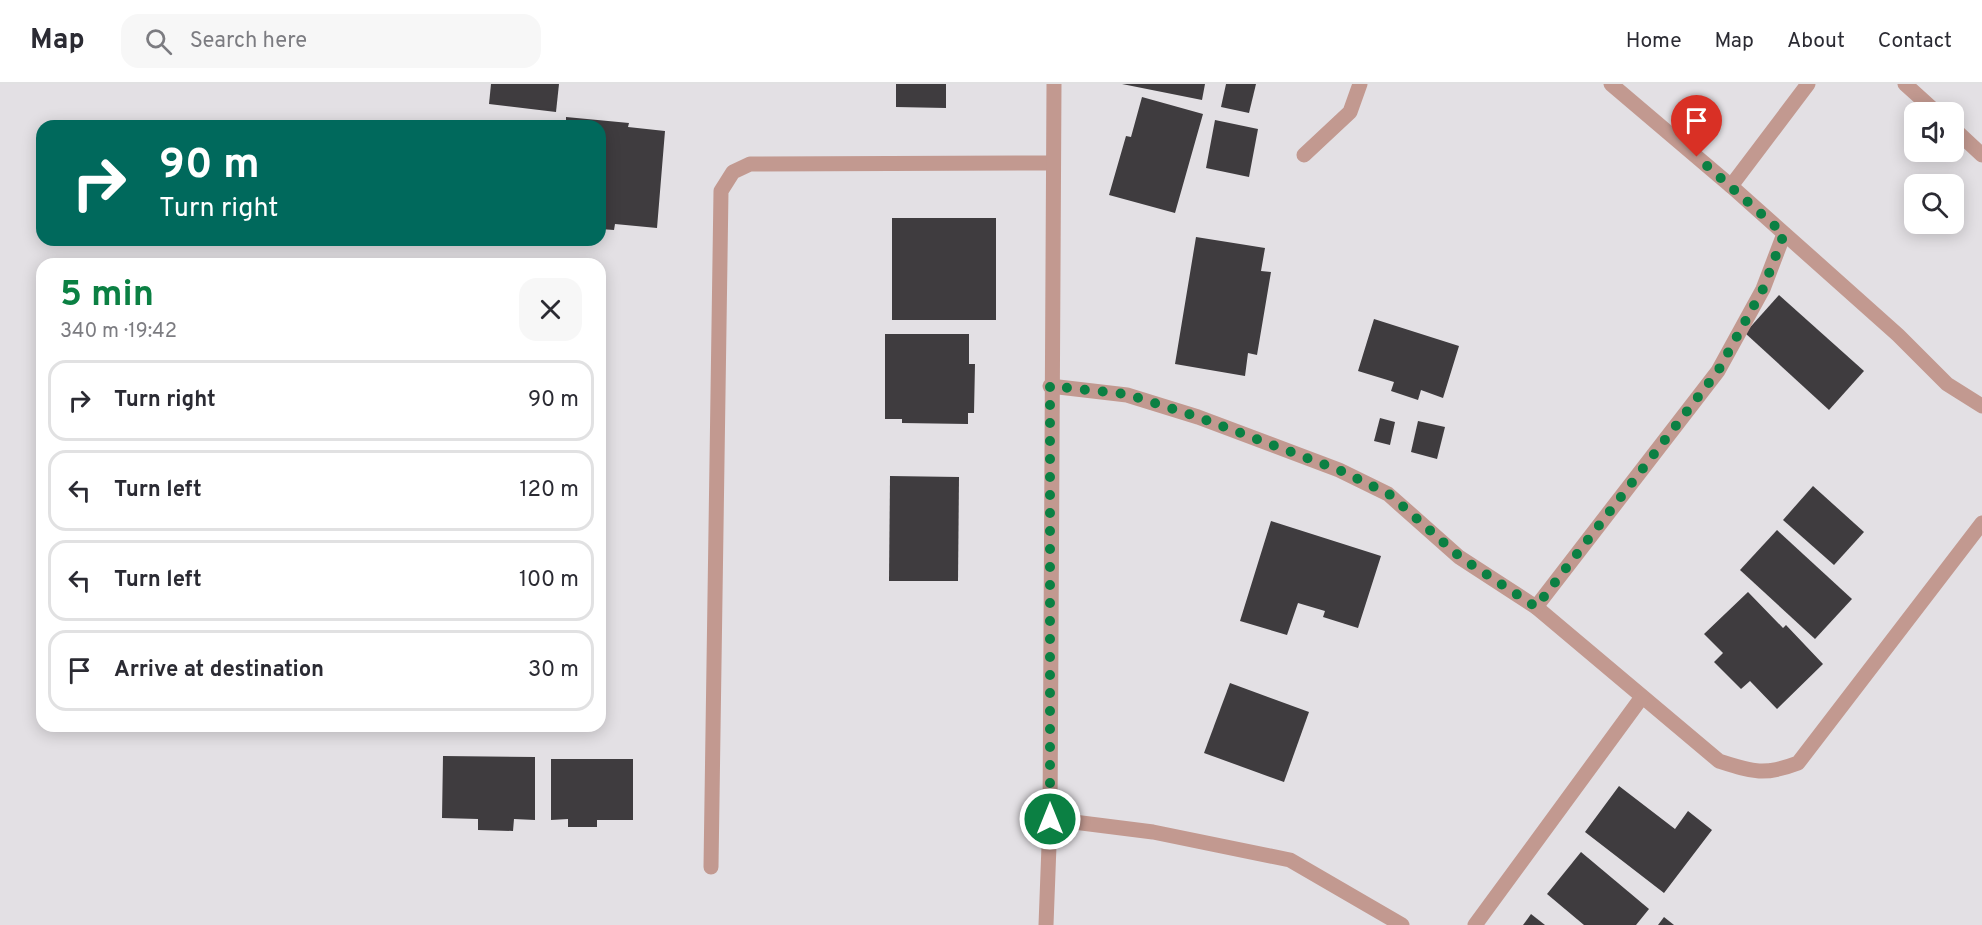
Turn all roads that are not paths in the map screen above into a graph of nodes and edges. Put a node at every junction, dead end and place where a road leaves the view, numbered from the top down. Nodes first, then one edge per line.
1 (1054, 84) edge
2 (1360, 84) edge
3 (1611, 84) edge
4 (1808, 84) edge
5 (1905, 84) edge
6 (1925, 102) edge
7 (1964, 138) edge
8 (1304, 155) dead end
9 (1982, 155) edge
10 (1053, 163) junction
11 (1731, 186) junction
12 (1784, 234) junction
13 (1050, 386) junction
14 (1982, 406) edge
15 (1982, 523) edge
16 (1536, 607) junction
17 (1642, 697) junction
18 (1050, 819) junction
19 (711, 867) dead end
20 (1046, 925) edge
21 (1402, 925) edge
22 (1475, 925) edge

1 - 10 street
2 - 8 street
3 - 11 street
4 - 11 street
5 - 6 street
7 - 9 street
10 - 13 street
10 - 19 street
11 - 12 street
12 - 14 street
12 - 16 street
13 - 16 street
13 - 18 street
15 - 17 street
16 - 17 street
17 - 22 street
18 - 20 street
18 - 21 street

